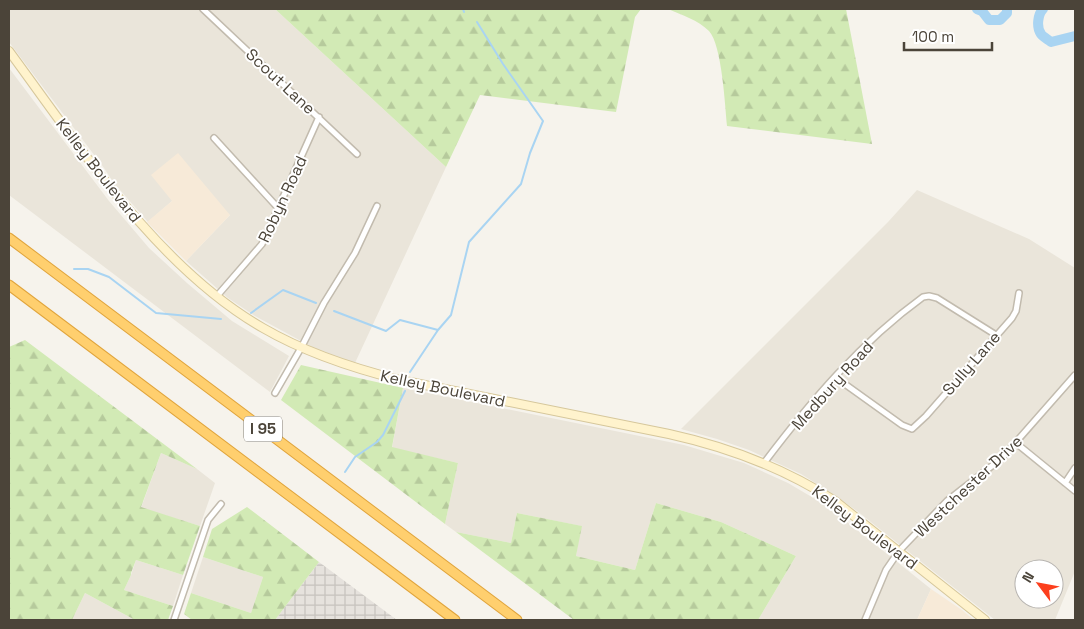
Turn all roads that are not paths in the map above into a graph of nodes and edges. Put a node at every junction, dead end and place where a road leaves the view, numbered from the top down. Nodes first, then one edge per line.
1 (203, 9) edge
2 (9, 51) edge
3 (319, 117) junction
4 (214, 138) dead end
5 (357, 154) dead end
6 (377, 206) dead end
7 (279, 209) junction
8 (9, 238) edge
9 (9, 285) edge
10 (1019, 293) dead end
11 (216, 296) junction
12 (996, 335) junction
13 (301, 348) junction
14 (1075, 375) edge
15 (835, 377) junction
16 (275, 393) dead end
17 (1016, 443) junction
18 (764, 463) junction
19 (1075, 468) edge
20 (1065, 483) junction
21 (1075, 491) edge
22 (222, 504) dead end
23 (899, 551) junction
24 (174, 620) edge
25 (455, 620) edge
26 (517, 620) edge
27 (865, 620) edge
28 (984, 620) edge

1 - 3 street, Scout Lane
2 - 11 main road, Kelley Boulevard
3 - 5 street, Scout Lane
3 - 7 street, Robyn Road
4 - 7 street
6 - 13 street
7 - 11 street, Robyn Road
8 - 26 highway, I 95
9 - 25 highway, I 95
10 - 12 street, Sully Lane
11 - 13 main road, Kelley Boulevard
12 - 15 street, Medbury Road
12 - 15 street, Sully Lane
13 - 16 street
13 - 18 main road, Kelley Boulevard
14 - 17 street, Westchester Drive
15 - 18 street, Medbury Road
17 - 20 street
17 - 23 street, Westchester Drive
18 - 23 main road, Kelley Boulevard
19 - 20 street
20 - 21 street
22 - 24 street
23 - 27 street, Westchester Drive
23 - 28 main road, Kelley Boulevard

